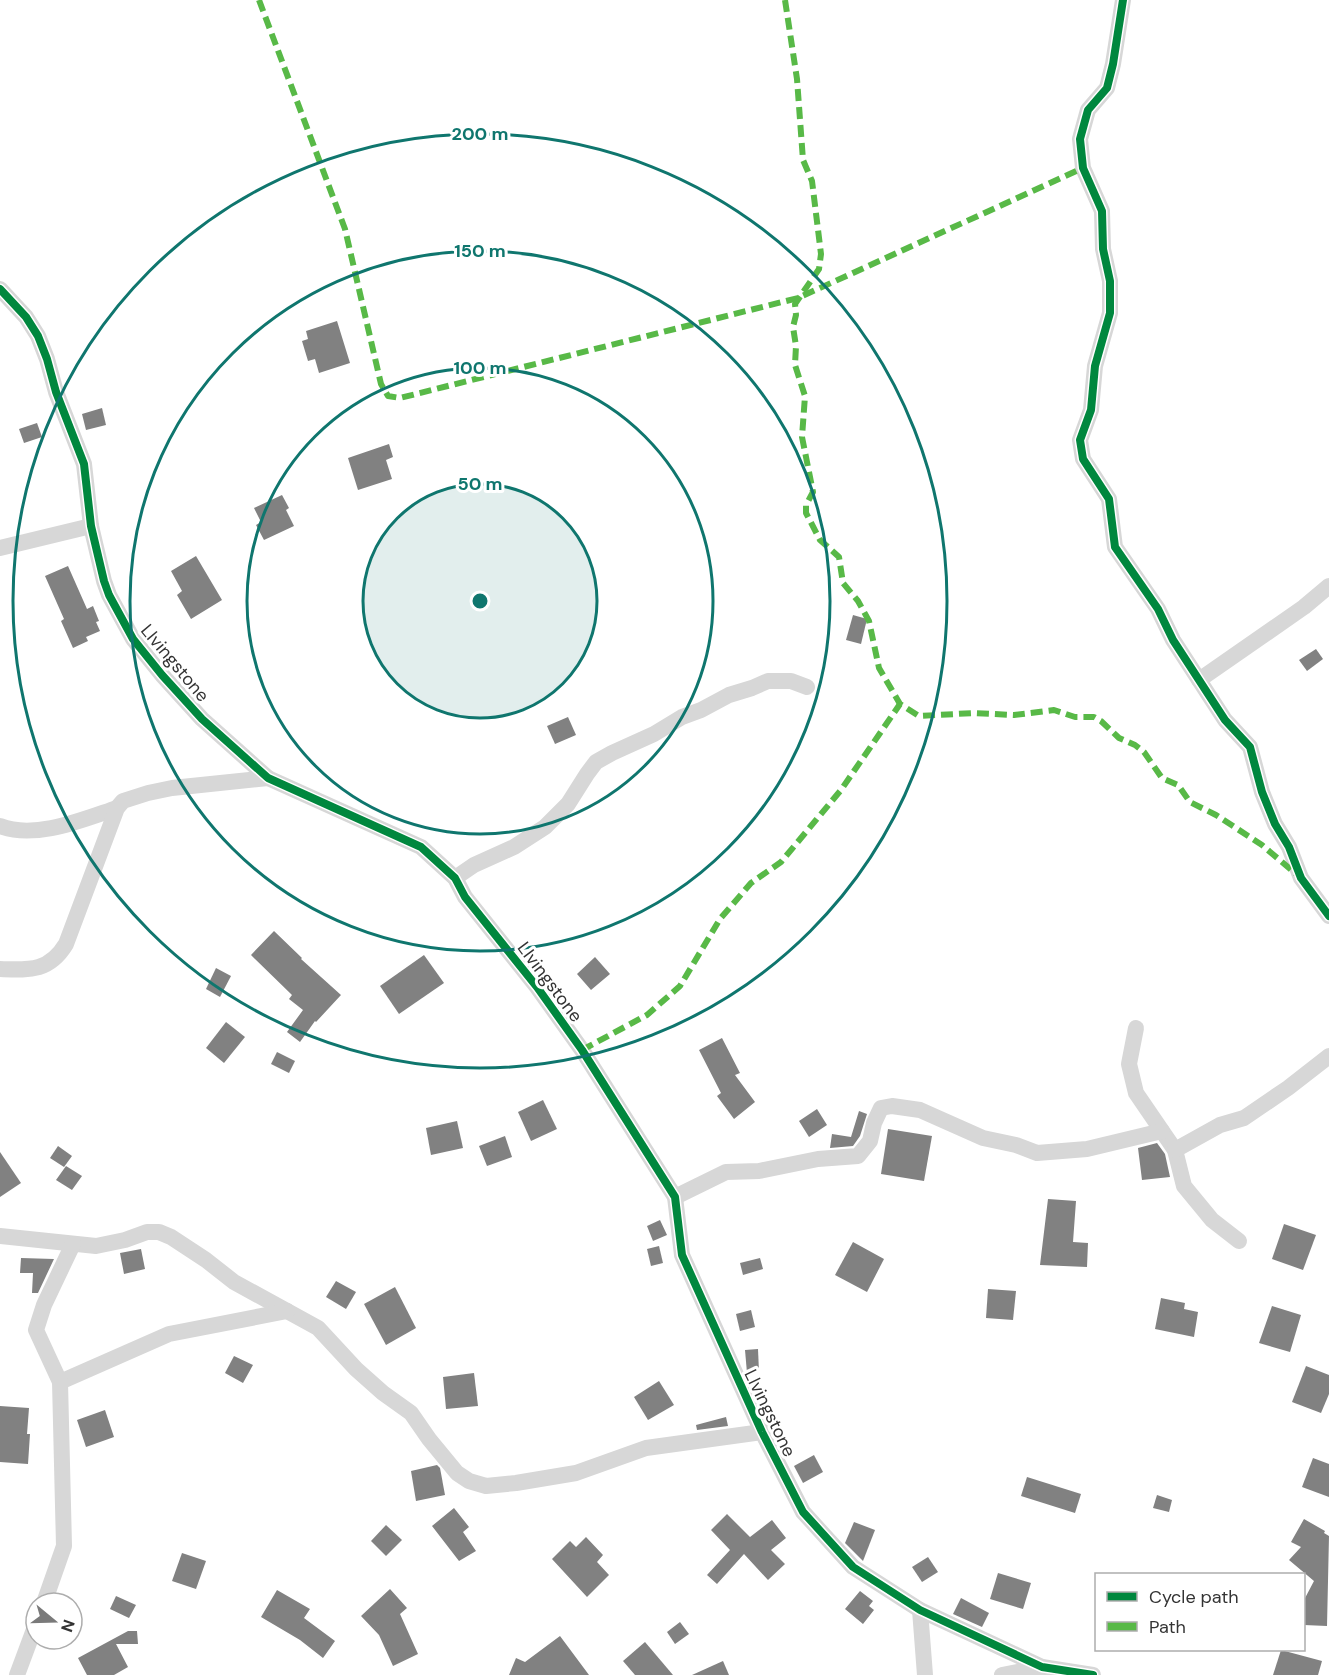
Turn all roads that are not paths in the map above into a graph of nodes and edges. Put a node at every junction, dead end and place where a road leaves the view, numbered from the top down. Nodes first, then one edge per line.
1 (1123, 0) edge
2 (0, 289) edge
3 (91, 526) junction
4 (0, 548) edge
5 (1329, 586) edge
6 (1199, 680) junction
7 (807, 687) dead end
8 (268, 778) junction
9 (117, 808) junction
10 (0, 826) edge
11 (455, 878) junction
12 (1329, 916) edge
13 (0, 969) edge
14 (1136, 1028) dead end
15 (1329, 1056) edge
16 (1162, 1131) junction
17 (1175, 1150) junction
18 (675, 1197) junction
19 (0, 1236) edge
20 (1239, 1240) dead end
21 (74, 1244) junction
22 (287, 1311) junction
23 (60, 1382) junction
24 (762, 1432) junction
25 (48, 1591) edge
26 (920, 1610) junction
27 (26, 1651) edge
28 (1042, 1667) junction
29 (17, 1675) edge
30 (925, 1675) edge
31 (1002, 1675) edge
32 (1093, 1675) edge

1 - 6 street
2 - 3 street, LIvingstone
3 - 4 street
3 - 8 street, LIvingstone
5 - 6 street
6 - 12 street
7 - 11 street
8 - 9 street
8 - 11 street, LIvingstone
9 - 10 street
9 - 13 street
11 - 18 street, LIvingstone
14 - 16 street
15 - 17 street
16 - 17 street
16 - 18 street
17 - 20 street
18 - 24 street, LIvingstone
19 - 21 street
21 - 22 street
21 - 23 street
22 - 23 street
22 - 24 street
23 - 25 street
24 - 26 street, LIvingstone
26 - 28 street, LIvingstone
26 - 30 street
27 - 29 street
28 - 31 street
28 - 32 street, LIvingstone

